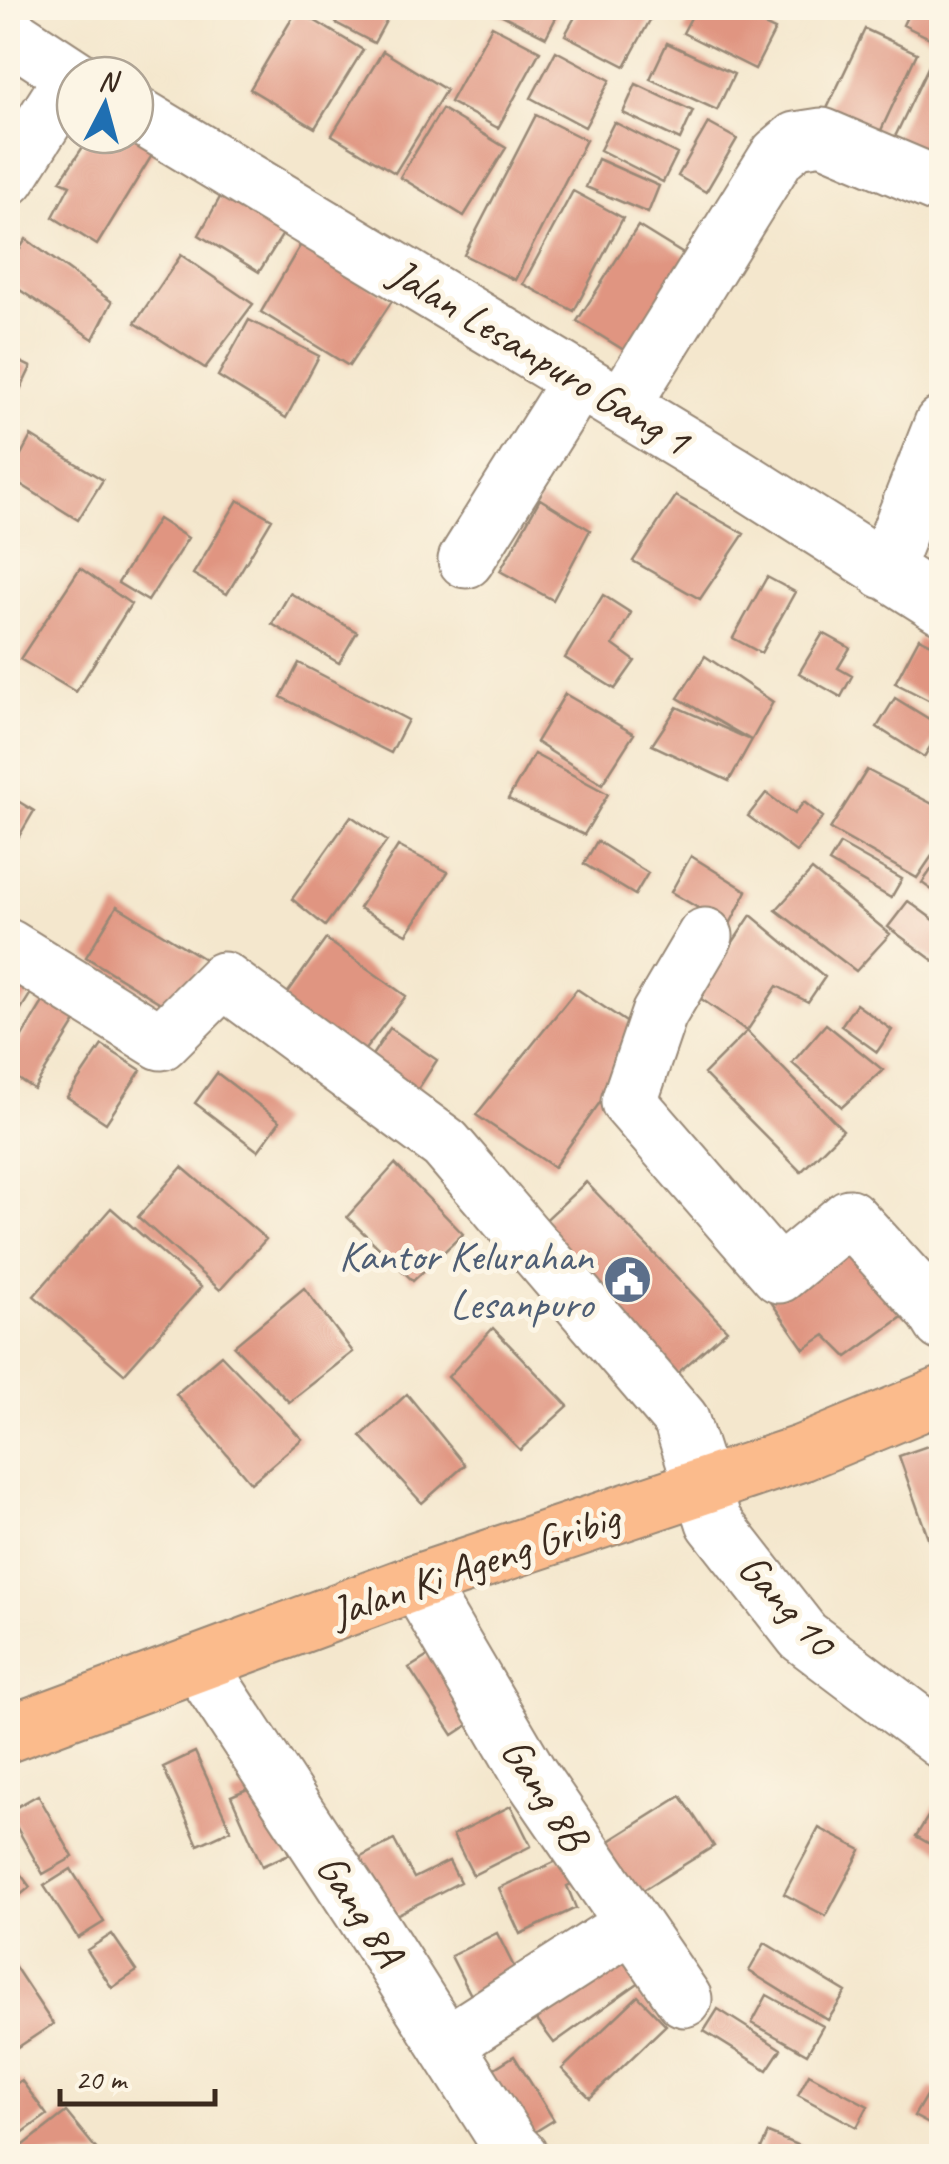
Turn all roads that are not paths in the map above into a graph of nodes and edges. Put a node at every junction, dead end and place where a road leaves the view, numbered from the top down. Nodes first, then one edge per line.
1 (8, 33) edge
2 (55, 64) edge
3 (55, 105) edge
4 (155, 125) edge
5 (8, 178) edge
6 (942, 187) edge
7 (601, 393) junction
8 (942, 424) edge
9 (466, 560) dead end
10 (884, 571) junction
11 (942, 606) edge
12 (705, 936) dead end
13 (8, 947) edge
14 (942, 1323) edge
15 (942, 1395) edge
16 (705, 1487) junction
17 (417, 1582) junction
18 (198, 1664) junction
19 (8, 1734) edge
20 (942, 1741) edge
21 (632, 1924) junction
22 (684, 1998) dead end
23 (446, 2044) junction
24 (510, 2153) edge

1 - 2 street
3 - 5 street
4 - 7 street, Jalan Lesanpuro Gang 1
6 - 7 street
7 - 9 street
7 - 10 street, Jalan Lesanpuro Gang 1
8 - 10 street
10 - 11 street, Jalan Lesanpuro Gang 1
12 - 14 street
13 - 16 street, Gang 10
15 - 16 main road, Jalan Ki Ageng Gribig
16 - 17 main road, Jalan Ki Ageng Gribig
16 - 20 street, Gang 10
17 - 18 main road, Jalan Ki Ageng Gribig
17 - 21 street, Gang 8B
18 - 19 main road, Jalan Ki Ageng Gribig
18 - 23 street, Gang 8A
21 - 22 street, Gang 8B
21 - 23 street
23 - 24 street, Gang 8A

